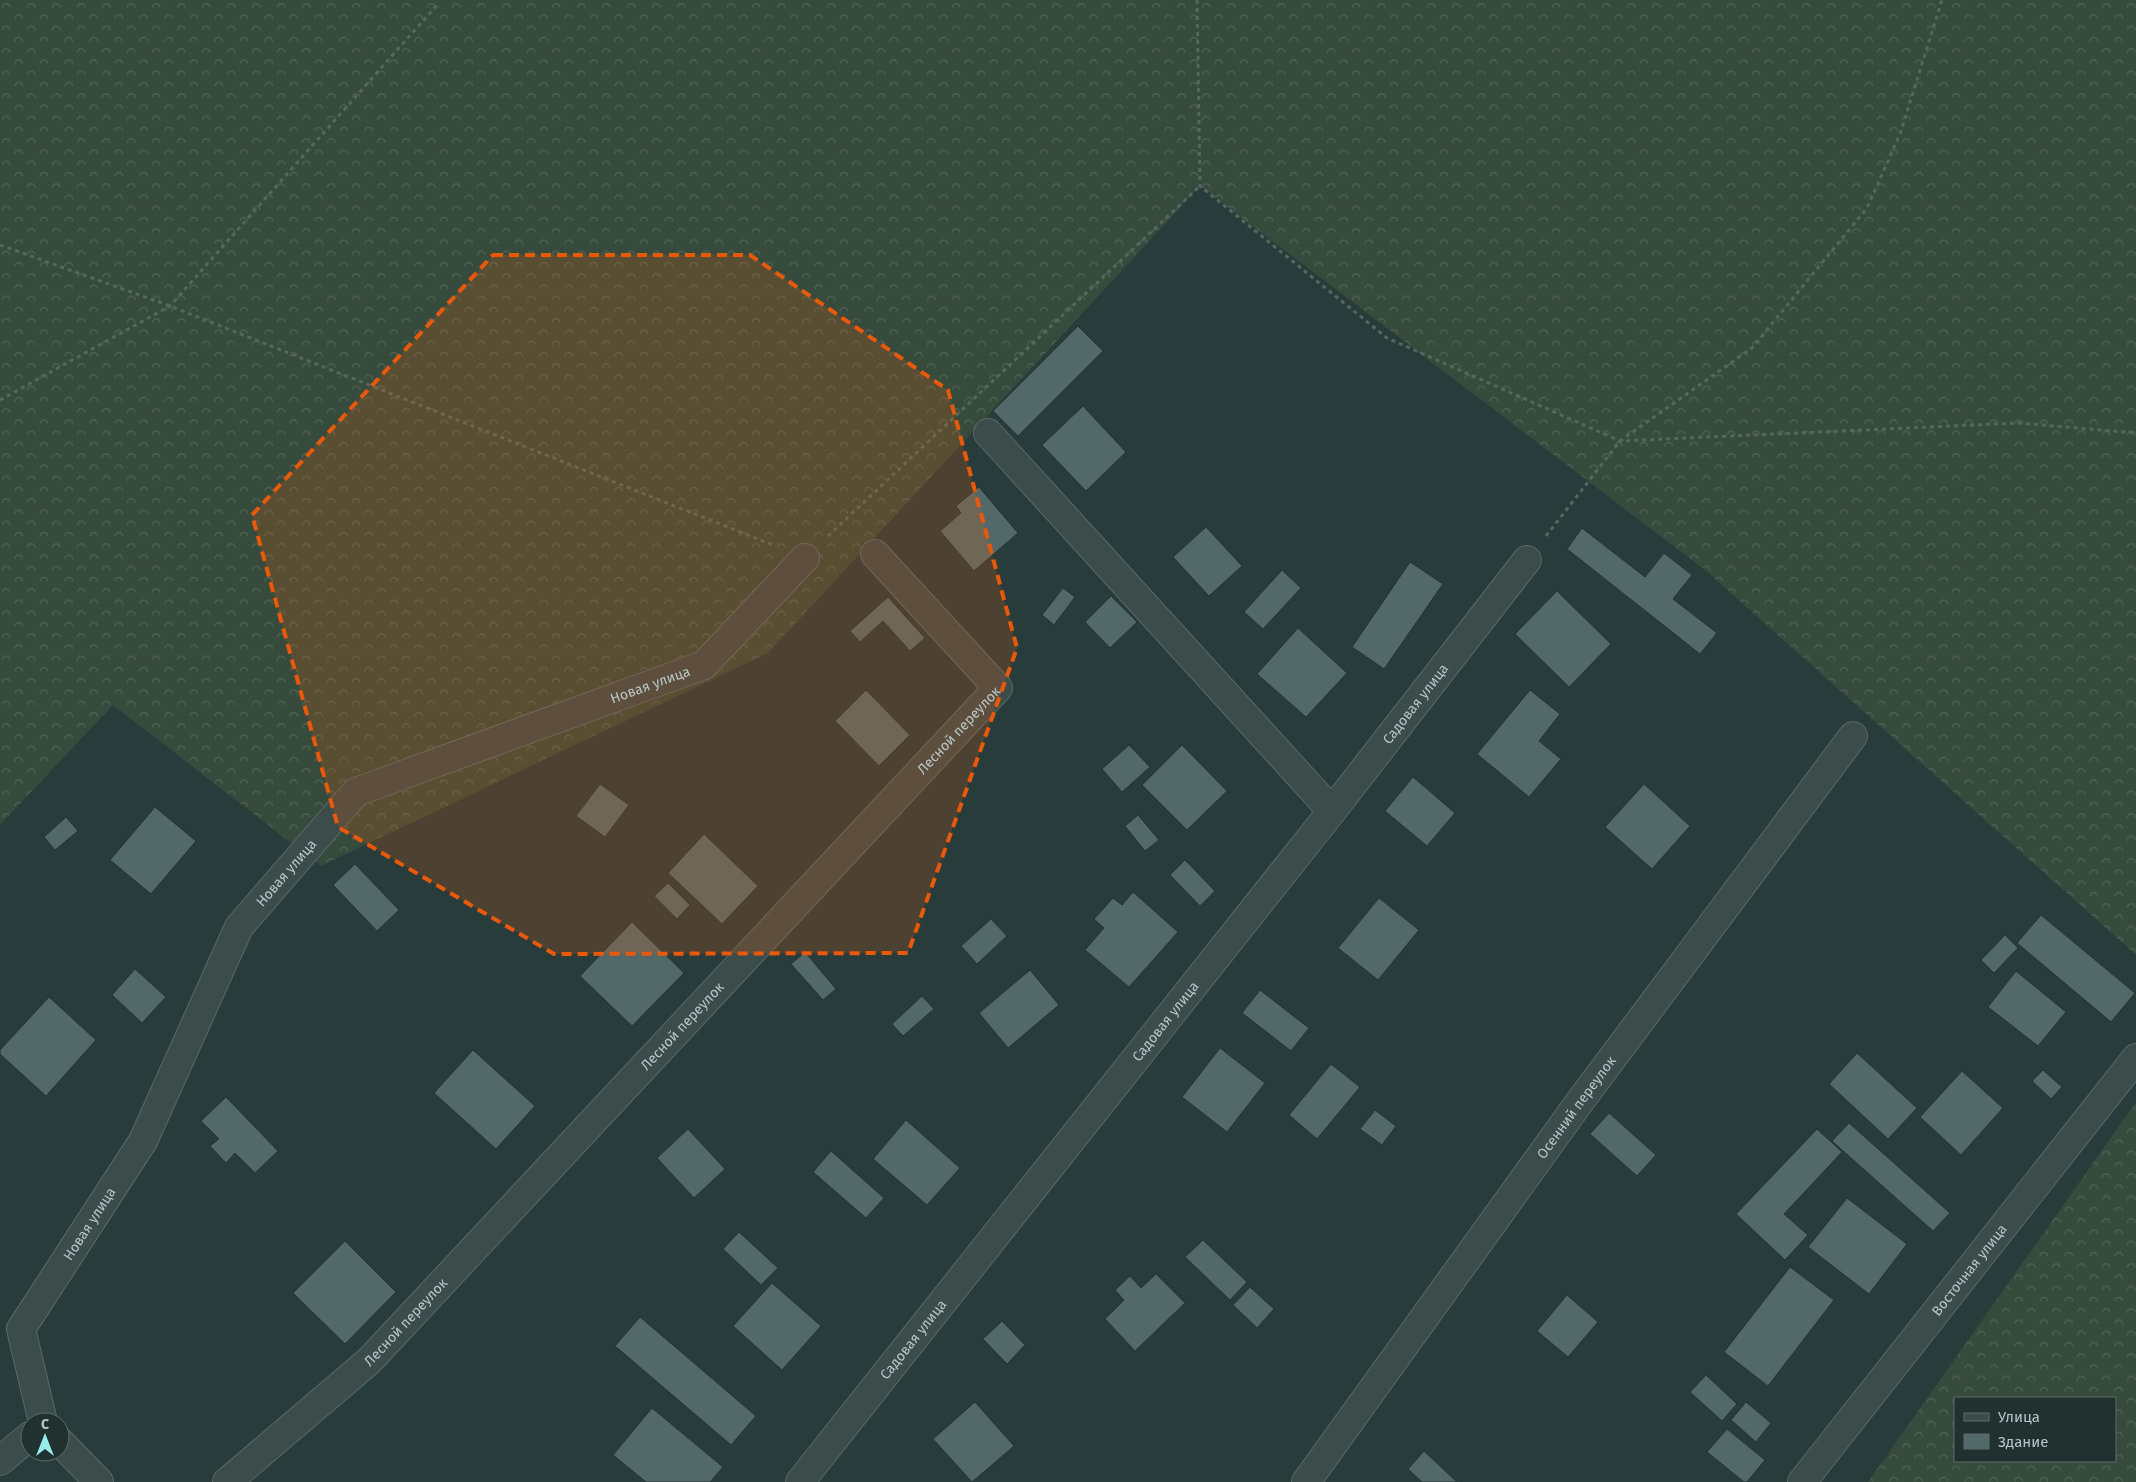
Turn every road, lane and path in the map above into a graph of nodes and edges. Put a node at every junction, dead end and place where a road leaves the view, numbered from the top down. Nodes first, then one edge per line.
1 (1197, 0) edge
2 (1942, 0) edge
3 (437, 5) dead end
4 (1200, 186) junction
5 (0, 245) edge
6 (170, 306) junction
7 (0, 400) edge
8 (988, 433) dead end
9 (2136, 433) edge
10 (1620, 441) junction
11 (875, 554) dead end
12 (806, 558) junction
13 (1527, 560) joint
14 (1853, 736) dead end
15 (1332, 811) junction
16 (2136, 1058) edge
17 (41, 1412) edge
18 (20, 1444) edge
19 (70, 1452) edge
20 (0, 1461) edge
21 (99, 1482) edge
22 (227, 1482) edge
23 (800, 1482) edge
24 (1306, 1482) edge
25 (1802, 1482) edge

1 - 4 path
2 - 10 path
3 - 6 path
4 - 10 path
4 - 12 path
5 - 6 path
6 - 7 path
6 - 12 path
8 - 15 street
9 - 10 path
10 - 13 path
11 - 22 street, Лесной переулок
12 - 17 street, Новая улица
13 - 15 street, Садовая улица
14 - 24 street, Осенний переулок
15 - 23 street, Садовая улица
16 - 25 street, Восточная улица
18 - 20 street
19 - 21 street

